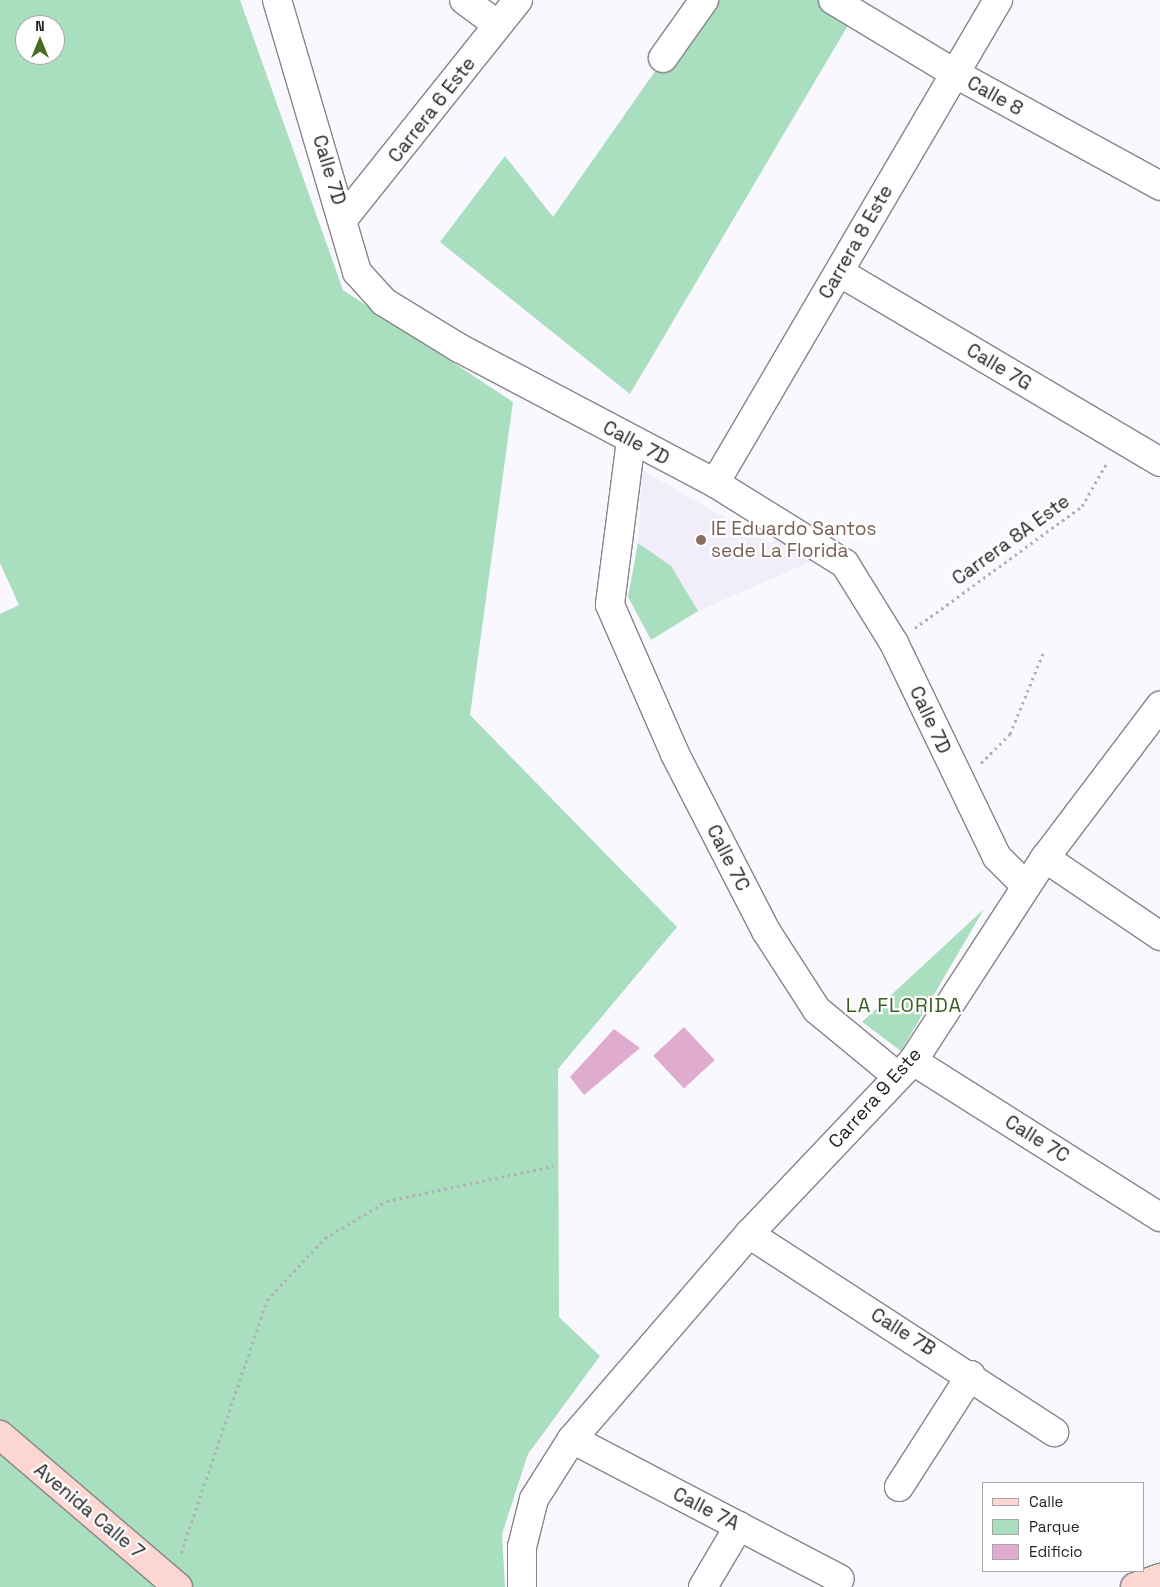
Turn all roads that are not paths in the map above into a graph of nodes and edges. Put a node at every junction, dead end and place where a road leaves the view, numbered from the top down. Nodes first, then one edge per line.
1 (277, 0) edge
2 (464, 0) edge
3 (518, 0) edge
4 (704, 0) edge
5 (833, 0) edge
6 (998, 0) edge
7 (498, 25) junction
8 (663, 58) dead end
9 (954, 73) junction
10 (1160, 186) edge
11 (344, 218) junction
12 (839, 272) junction
13 (630, 440) junction
14 (1160, 462) edge
15 (715, 484) junction
16 (1160, 706) edge
17 (1044, 858) junction
18 (1026, 886) junction
19 (1160, 936) edge
20 (905, 1069) junction
21 (1160, 1217) edge
22 (749, 1234) junction
23 (970, 1375) junction
24 (1054, 1432) dead end
25 (0, 1436) edge
26 (572, 1439) junction
27 (899, 1487) dead end
28 (739, 1526) junction
29 (1160, 1578) edge
30 (840, 1579) dead end
31 (174, 1584) edge
32 (522, 1587) edge
33 (703, 1587) edge
34 (1135, 1587) edge

1 - 11 street, Calle 7D
2 - 7 street
3 - 7 street, Carrera 6 Este
4 - 8 street
5 - 9 street, Calle 8
6 - 9 street, Carrera 8 Este
7 - 11 street, Carrera 6 Este
9 - 10 street, Calle 8
9 - 12 street, Carrera 8 Este
11 - 13 street, Calle 7D
12 - 14 street, Calle 7G
12 - 15 street, Carrera 8 Este
13 - 15 street, Calle 7D
13 - 20 street, Calle 7C
15 - 18 street, Calle 7D
16 - 17 street, Carrera 9 Este
17 - 18 street, Carrera 9 Este
17 - 19 street
18 - 20 street, Carrera 9 Este
20 - 21 street, Calle 7C
20 - 22 street, Carrera 9 Este
22 - 23 street, Calle 7B
22 - 26 street, Carrera 9 Este
23 - 24 street, Calle 7B
23 - 27 street
25 - 31 main road, Avenida Calle 7
26 - 28 street, Calle 7A
26 - 32 street, Carrera 9 Este
28 - 30 street, Calle 7A
28 - 33 street
29 - 34 main road

